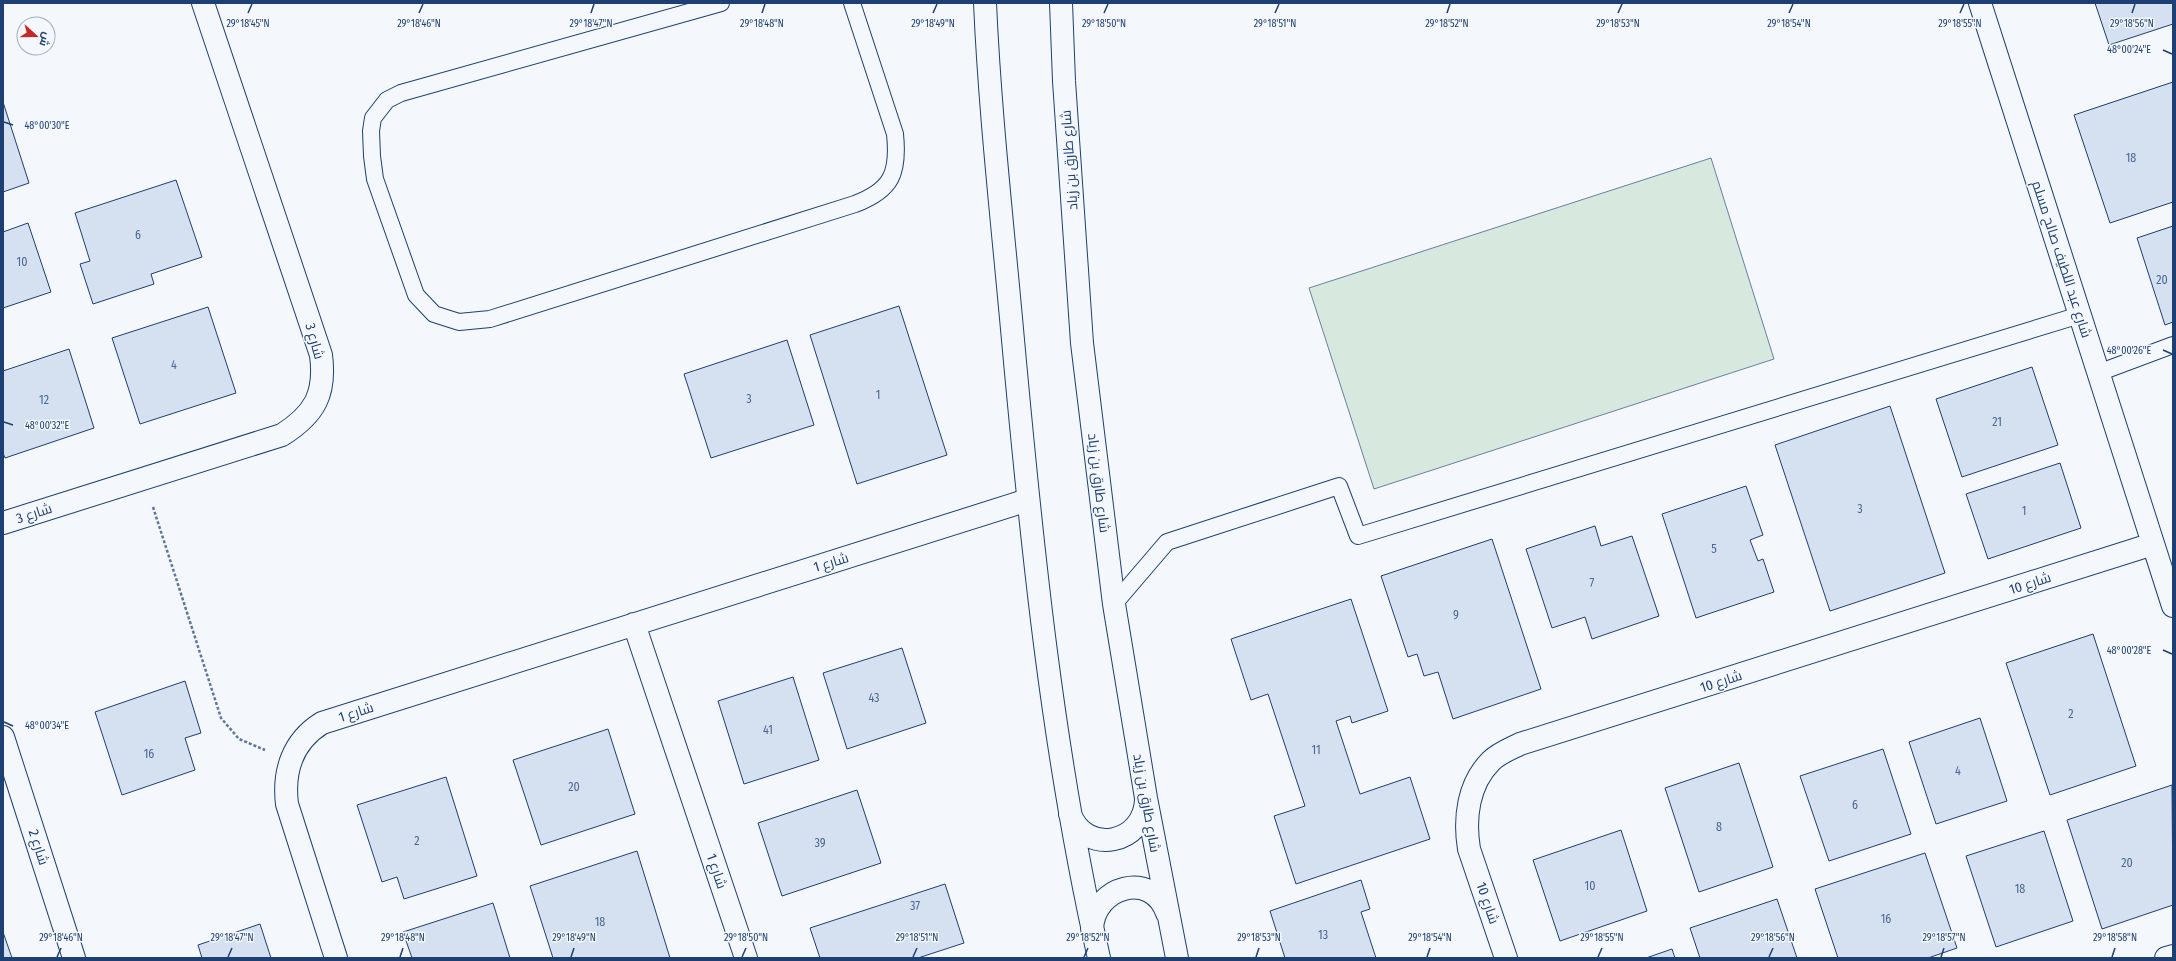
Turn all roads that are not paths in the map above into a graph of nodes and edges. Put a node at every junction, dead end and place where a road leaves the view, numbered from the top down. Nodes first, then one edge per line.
1 (203, 3) edge
2 (721, 3) edge
3 (852, 3) edge
4 (985, 3) edge
5 (1061, 3) edge
6 (1980, 3) edge
7 (2080, 315) junction
8 (2173, 345) edge
9 (2098, 373) junction
10 (1028, 500) junction
11 (3, 523) edge
12 (2153, 544) junction
13 (1114, 604) junction
14 (2173, 606) edge
15 (634, 624) junction
16 (3, 737) edge
17 (1146, 798) junction
18 (1069, 811) junction
19 (1168, 918) junction
20 (1092, 929) junction
21 (2173, 956) edge
22 (74, 958) edge
23 (336, 958) edge
24 (746, 958) edge
25 (1099, 958) edge
26 (1177, 958) edge
27 (1506, 958) edge
28 (2166, 958) edge

1 - 11 street, شارع 3
2 - 3 lane
4 - 10 street
5 - 13 street, شارع طارق بن زياد
6 - 7 street, شارع عبد اللطيف صالح مسلم
7 - 9 street, شارع عبد اللطيف صالح مسلم
7 - 13 lane
8 - 9 lane
9 - 12 street, شارع عبد اللطيف صالح مسلم
10 - 15 street, شارع 1
10 - 18 street
12 - 14 street, شارع عبد اللطيف صالح مسلم
12 - 27 street, شارع 10
13 - 17 street, شارع طارق بن زياد
15 - 23 street, شارع 1
15 - 24 street, شارع 1
16 - 22 street, شارع 2
17 - 18 street
17 - 19 street, شارع طارق بن زياد
18 - 20 street
19 - 20 street
19 - 26 street, شارع طارق بن زياد
20 - 25 street
21 - 28 street

